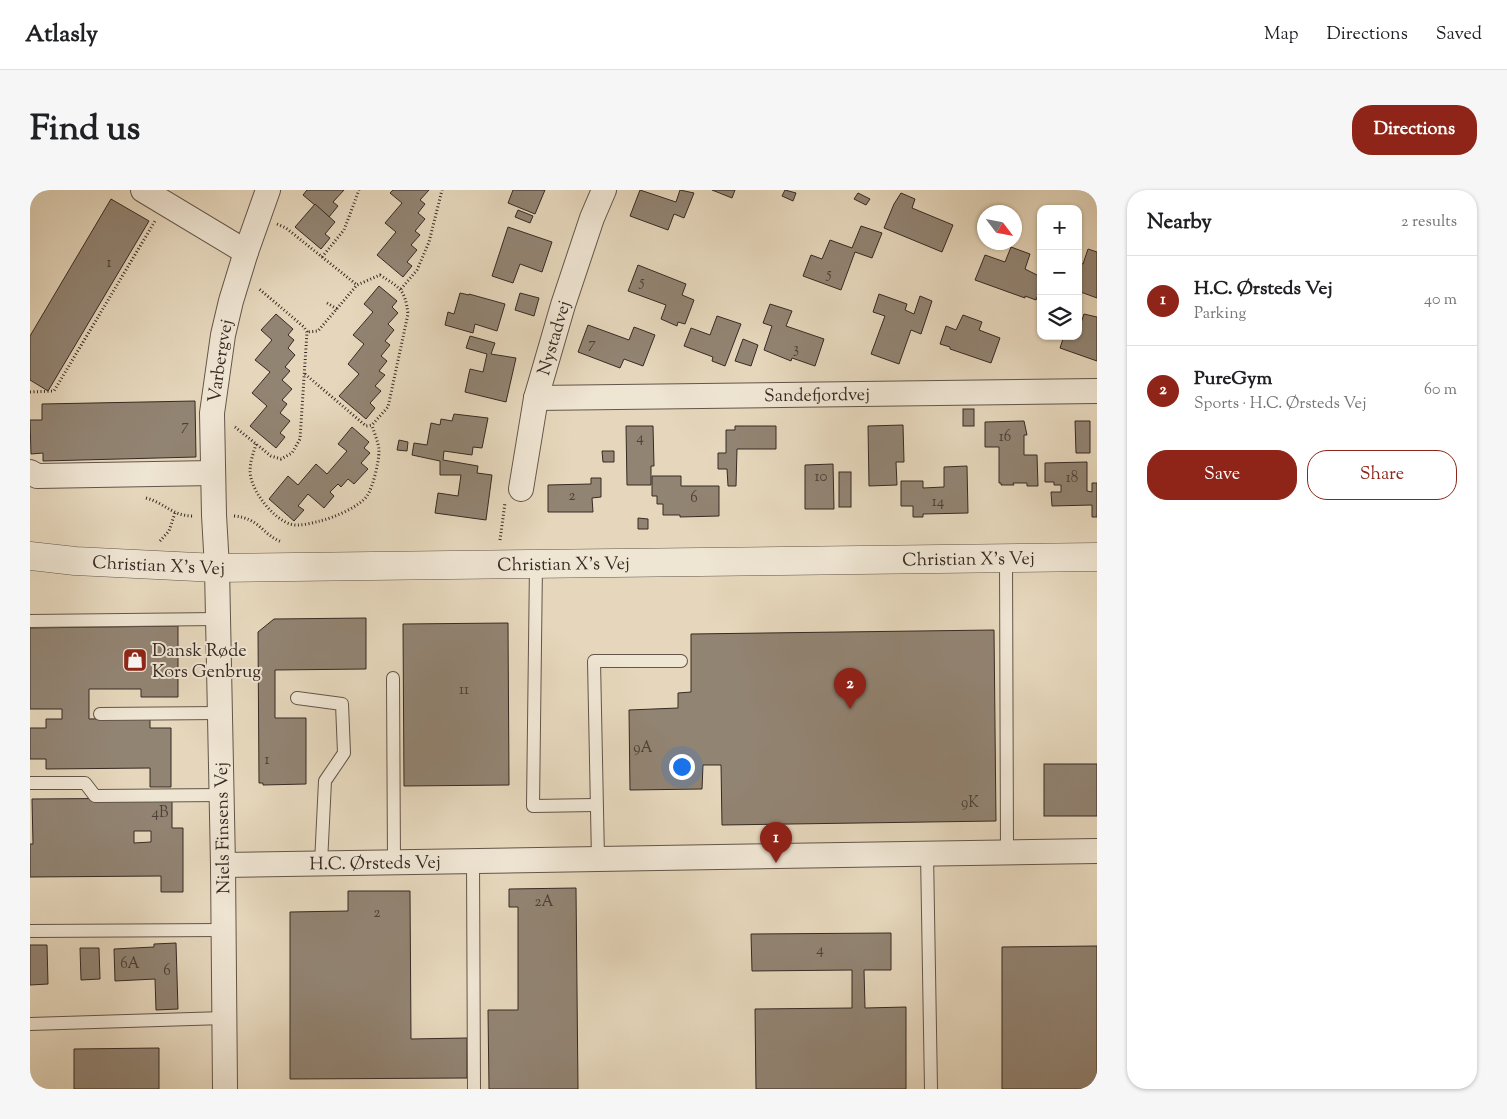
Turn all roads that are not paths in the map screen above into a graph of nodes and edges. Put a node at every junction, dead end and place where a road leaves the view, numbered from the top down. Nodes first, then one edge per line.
1 (143, 190) edge
2 (268, 190) edge
3 (604, 190) edge
4 (246, 252) junction
5 (1097, 390) edge
6 (536, 398) junction
7 (30, 472) edge
8 (213, 473) junction
9 (521, 489) road end
10 (30, 556) edge
11 (1097, 557) edge
12 (1006, 558) junction
13 (536, 564) junction
14 (218, 568) junction
15 (218, 619) junction
16 (30, 620) edge
17 (681, 660) dead end
18 (393, 678) dead end
19 (297, 698) dead end
20 (220, 713) junction
21 (100, 714) dead end
22 (30, 783) edge
23 (222, 795) junction
24 (596, 804) junction
25 (1097, 851) edge
26 (1007, 852) junction
27 (927, 853) junction
28 (598, 859) junction
29 (473, 860) junction
30 (394, 862) junction
31 (321, 863) junction
32 (223, 865) junction
33 (223, 930) junction
34 (30, 931) edge
35 (224, 1018) junction
36 (30, 1024) edge
37 (225, 1089) edge
38 (474, 1089) edge
39 (931, 1089) edge

1 - 4 street
2 - 4 street, Varbergvej
3 - 6 street, Nystadvej
4 - 8 street, Varbergvej
5 - 6 street, Sandefjordvej
6 - 9 street, Nystadvej
7 - 8 street
8 - 14 street, Varbergvej
10 - 14 street, Christian X's Vej
11 - 12 street, Christian X's Vej
12 - 13 street, Christian X's Vej
12 - 26 lane
13 - 14 street, Christian X's Vej
13 - 24 lane
14 - 15 street, Niels Finsens Vej
15 - 16 lane
15 - 20 street, Niels Finsens Vej
17 - 24 lane
18 - 30 lane
19 - 31 lane
20 - 21 lane
20 - 23 street, Niels Finsens Vej
22 - 23 lane
23 - 32 street, Niels Finsens Vej
24 - 28 lane
25 - 26 street, H.C. Ørsteds Vej
26 - 27 street, H.C. Ørsteds Vej
27 - 28 street, H.C. Ørsteds Vej
27 - 39 lane
28 - 29 street, H.C. Ørsteds Vej
29 - 30 street, H.C. Ørsteds Vej
29 - 38 lane
30 - 31 street, H.C. Ørsteds Vej
31 - 32 street, H.C. Ørsteds Vej
32 - 33 street, Niels Finsens Vej
33 - 34 lane
33 - 35 street, Niels Finsens Vej
35 - 36 lane
35 - 37 street, Niels Finsens Vej

